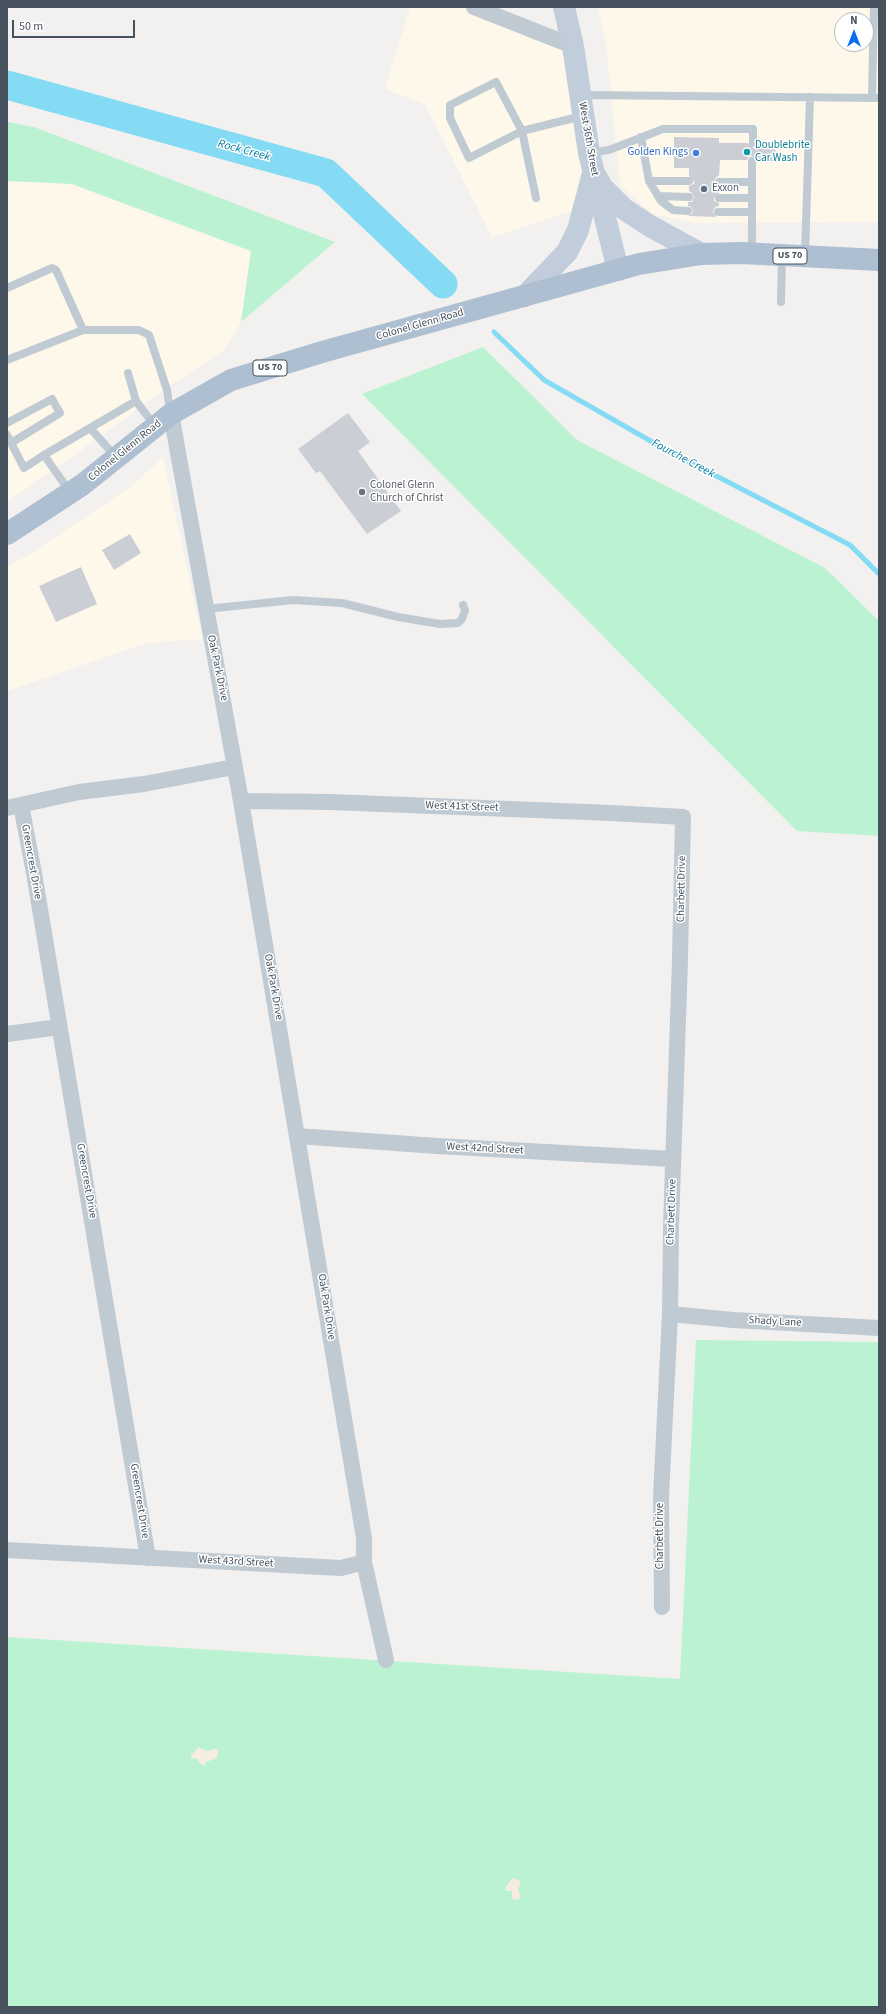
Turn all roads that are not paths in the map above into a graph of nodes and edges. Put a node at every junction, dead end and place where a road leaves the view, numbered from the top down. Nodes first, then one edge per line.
1 (474, 7) edge
2 (564, 7) edge
3 (874, 7) edge
4 (573, 46) junction
5 (810, 97) junction
6 (876, 98) edge
7 (582, 106) junction
8 (522, 131) junction
9 (641, 137) junction
10 (753, 144) dead end
11 (752, 161) dead end
12 (591, 162) junction
13 (649, 180) junction
14 (689, 181) dead end
15 (719, 182) dead end
16 (752, 182) junction
17 (658, 196) junction
18 (688, 197) dead end
19 (536, 198) dead end
20 (719, 198) dead end
21 (752, 198) junction
22 (688, 211) dead end
23 (718, 212) dead end
24 (752, 212) junction
25 (752, 253) junction
26 (701, 254) junction
27 (782, 255) junction
28 (805, 257) junction
29 (879, 260) edge
30 (618, 270) junction
31 (7, 288) edge
32 (525, 296) junction
33 (781, 302) dead end
34 (83, 330) junction
35 (7, 360) edge
36 (128, 373) dead end
37 (136, 401) junction
38 (163, 420) junction
39 (7, 423) edge
40 (90, 428) junction
41 (7, 435) edge
42 (11, 443) junction
43 (44, 455) junction
44 (116, 457) junction
45 (70, 493) junction
46 (8, 532) edge
47 (463, 605) dead end
48 (206, 609) junction
49 (234, 766) junction
50 (241, 801) junction
51 (14, 806) edge
52 (683, 818) joint
53 (59, 1027) junction
54 (7, 1034) edge
55 (298, 1136) junction
56 (673, 1159) junction
57 (670, 1314) junction
58 (879, 1328) edge
59 (7, 1550) edge
60 (148, 1558) junction
61 (364, 1562) junction
62 (662, 1607) dead end
63 (386, 1660) dead end

1 - 4 street
2 - 4 main road, West 36th Street
3 - 6 lane
4 - 7 main road, West 36th Street
5 - 6 lane
5 - 7 lane
5 - 28 lane
7 - 8 lane
7 - 12 main road, West 36th Street
8 - 8 lane
8 - 19 lane
9 - 10 lane
9 - 12 lane
9 - 13 lane
11 - 16 lane
12 - 26 main road
12 - 30 main road, West 36th Street
12 - 32 main road
13 - 14 lane
13 - 17 lane
15 - 16 lane
16 - 21 lane
17 - 18 lane
17 - 22 lane
20 - 21 lane
21 - 24 lane
23 - 24 lane
24 - 25 lane
25 - 26 main road, Colonel Glenn Road / US 70
25 - 27 main road, Colonel Glenn Road / US 70
26 - 30 main road, Colonel Glenn Road / US 70
27 - 28 main road, Colonel Glenn Road / US 70
27 - 33 lane
28 - 29 main road, Colonel Glenn Road / US 70
30 - 32 main road, Colonel Glenn Road / US 70
31 - 34 lane
32 - 38 main road, Colonel Glenn Road / US 70
34 - 35 lane
34 - 38 lane
36 - 37 lane
37 - 38 lane
37 - 40 lane
38 - 44 main road, Colonel Glenn Road / US 70
38 - 48 street, Oak Park Drive
39 - 42 lane
40 - 43 lane
40 - 44 lane
41 - 42 lane
42 - 43 lane
43 - 45 lane
44 - 45 main road, Colonel Glenn Road / US 70
45 - 46 main road, Colonel Glenn Road / US 70
47 - 48 lane
48 - 49 street, Oak Park Drive
49 - 50 street, Oak Park Drive
49 - 51 street, Greencrest Drive
50 - 52 street, West 41st Street
50 - 55 street, Oak Park Drive
51 - 53 street, Greencrest Drive
52 - 56 street, Charbett Drive
53 - 54 street
53 - 60 street, Greencrest Drive
55 - 56 street, West 42nd Street
55 - 61 street, Oak Park Drive
56 - 57 street, Charbett Drive
57 - 58 street, Shady Lane
57 - 62 street, Charbett Drive
59 - 60 street, West 43rd Street
60 - 61 street, West 43rd Street
61 - 63 street

